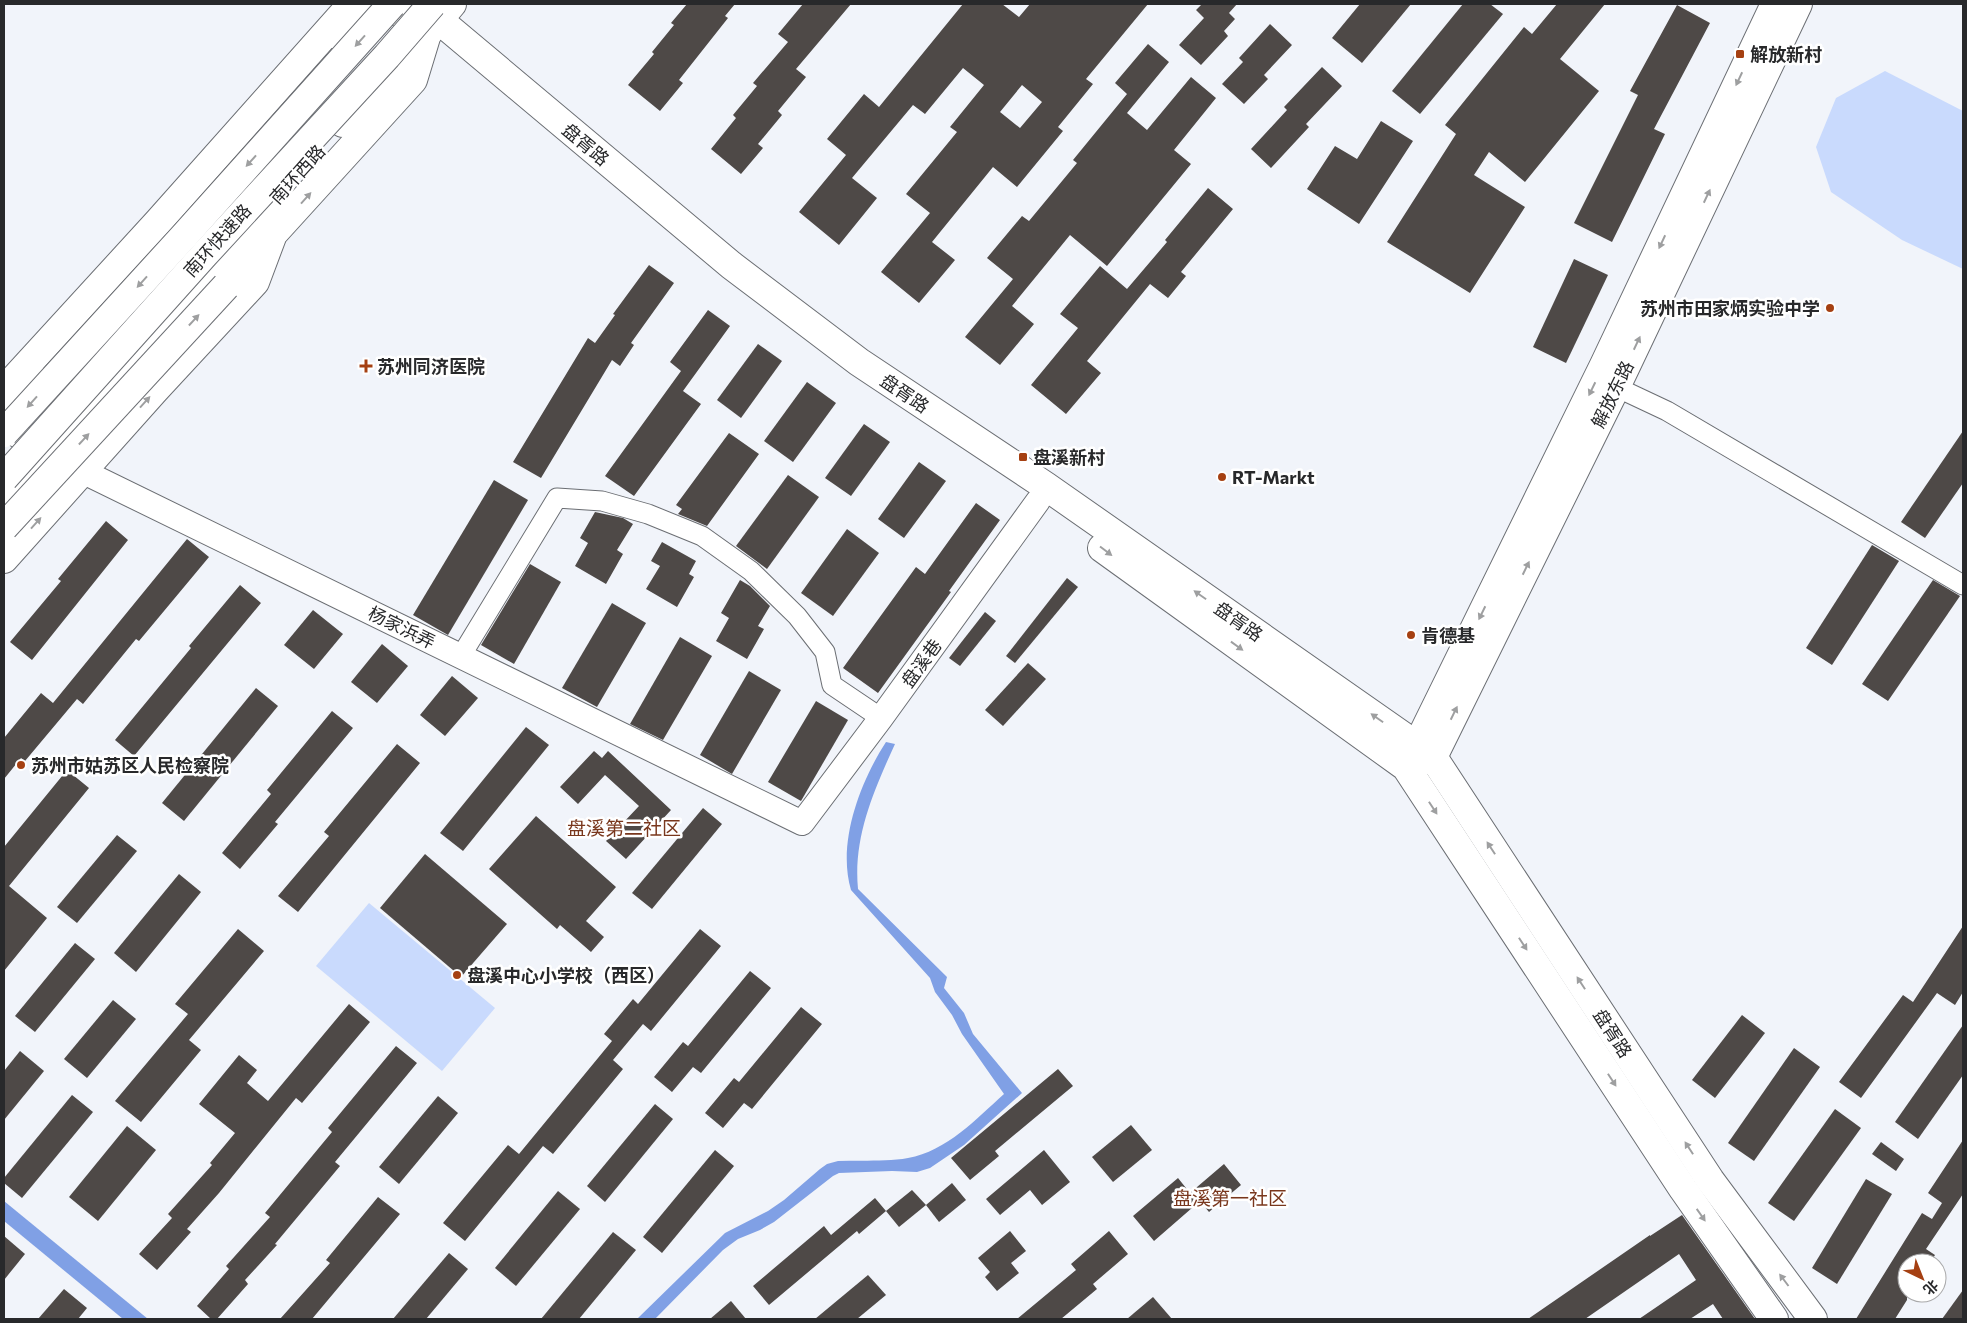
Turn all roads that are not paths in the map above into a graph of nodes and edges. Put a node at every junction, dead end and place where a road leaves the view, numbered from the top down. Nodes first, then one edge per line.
1 (352, 4) edge
2 (369, 4) edge
3 (1775, 4) edge
4 (1798, 4) edge
5 (417, 10) edge
6 (273, 234) junction
7 (1616, 387) junction
8 (4, 390) edge
9 (4, 406) edge
10 (4, 427) edge
11 (4, 432) edge
12 (47, 454) junction
13 (83, 471) junction
14 (4, 478) edge
15 (1038, 501) junction
16 (4, 502) edge
17 (4, 527) edge
18 (4, 559) edge
19 (1963, 585) edge
20 (461, 656) junction
21 (882, 718) junction
22 (1418, 757) junction
23 (802, 823) joint
24 (1774, 1319) edge
25 (1813, 1319) edge

1 - 8 main road
2 - 9 main road
3 -> 22 main road, 解放东路
7 -> 4 main road, 解放东路
6 -> 5 main road
5 -> 11 main road, 南环快速路, bridge
5 - 12 main road, 南环西路
5 - 14 main road, 南环快速路, bridge
5 - 15 main road, 盘胥路
22 -> 5 main road, 盘胥路
13 -> 6 main road
17 -> 6 main road, bridge
7 - 19 street
22 -> 7 main road, 解放东路
10 - 12 street, 杨家浜弄
12 - 13 street, 杨家浜弄
12 - 16 main road, 南环西路
18 -> 13 main road
13 - 20 street, 杨家浜弄
15 - 21 street, 盘溪巷
15 -> 22 main road, 盘胥路
20 - 21 street
20 - 23 street, 杨家浜弄
21 - 23 street, 盘溪巷
22 -> 24 main road, 盘胥路
25 -> 22 main road, 盘胥路

